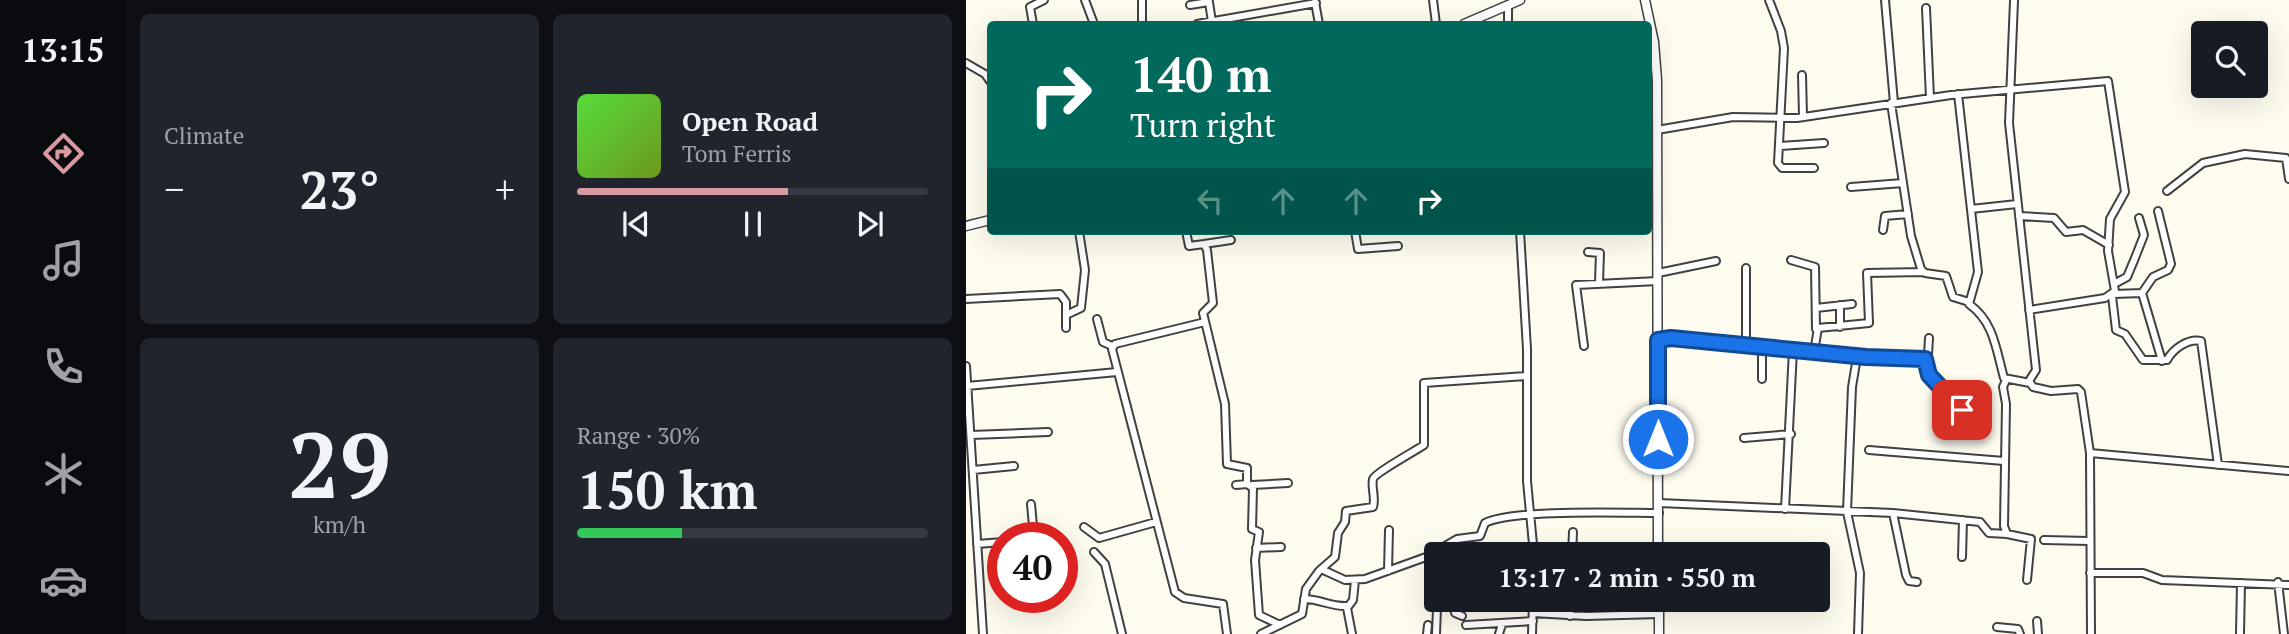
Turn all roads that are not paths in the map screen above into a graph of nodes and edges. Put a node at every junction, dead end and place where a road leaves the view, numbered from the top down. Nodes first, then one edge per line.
1 (1044, 0) edge
2 (1085, 0) edge
3 (1142, 0) edge
4 (1271, 0) edge
5 (1433, 0) edge
6 (1520, 0) edge
7 (1645, 0) edge
8 (1769, 0) edge
9 (1885, 0) edge
10 (2014, 1) edge
11 (1315, 2) edge
12 (1509, 3) edge
13 (1191, 5) dead end
14 (1926, 8) dead end
15 (1272, 9) junction
16 (1032, 21) edge
17 (1093, 21) edge
18 (1142, 21) edge
19 (1205, 21) edge
20 (1225, 21) edge
21 (1318, 21) edge
22 (1436, 21) edge
23 (1470, 21) edge
24 (1508, 21) edge
25 (1650, 21) edge
26 (1652, 33) edge
27 (966, 63) edge
28 (1802, 75) dead end
29 (987, 77) edge
30 (2011, 89) junction
31 (1958, 94) junction
32 (1930, 98) junction
33 (1892, 103) junction
34 (1803, 116) junction
35 (1780, 119) junction
36 (1657, 130) junction
37 (1824, 143) dead end
38 (1780, 146) junction
39 (1814, 169) dead end
40 (2289, 178) edge
41 (1903, 183) junction
42 (1851, 187) dead end
43 (2167, 191) dead end
44 (2017, 204) junction
45 (1971, 209) junction
46 (2158, 211) dead end
47 (1908, 214) junction
48 (2019, 216) junction
49 (2139, 218) dead end
50 (987, 221) edge
51 (966, 226) edge
52 (1883, 230) dead end
53 (1080, 235) edge
54 (1187, 235) edge
55 (1355, 235) edge
56 (1520, 235) edge
57 (1231, 240) dead end
58 (1205, 244) junction
59 (2109, 245) junction
60 (1398, 246) dead end
61 (1588, 252) dead end
62 (1791, 260) dead end
63 (1716, 261) dead end
64 (1746, 268) dead end
65 (1923, 272) junction
66 (1658, 277) junction
67 (1599, 283) junction
68 (2114, 284) junction
69 (2142, 293) junction
70 (2113, 295) junction
71 (966, 299) edge
72 (1969, 302) junction
73 (1852, 304) dead end
74 (1840, 306) junction
75 (1816, 308) junction
76 (2029, 310) junction
77 (1066, 315) junction
78 (1097, 320) dead end
79 (1205, 322) junction
80 (1840, 327) junction
81 (1066, 328) dead end
82 (1816, 330) junction
83 (1929, 338) dead end
84 (1658, 340) junction
85 (1112, 346) junction
86 (1584, 346) dead end
87 (1746, 346) junction
88 (1762, 347) junction
89 (1793, 350) junction
90 (1814, 352) junction
91 (1857, 356) junction
92 (1925, 359) junction
93 (2162, 361) junction
94 (966, 366) edge
95 (1117, 372) junction
96 (1527, 376) junction
97 (1762, 379) dead end
98 (2006, 380) junction
99 (2030, 383) junction
100 (967, 386) edge
101 (1962, 425) dead end
102 (1048, 432) dead end
103 (971, 435) junction
104 (1791, 435) junction
105 (1744, 438) dead end
106 (1870, 450) dead end
107 (2090, 453) junction
108 (2004, 461) junction
109 (2218, 465) junction
110 (1014, 466) dead end
111 (970, 468) edge
112 (2289, 471) edge
113 (1288, 483) dead end
114 (1236, 485) dead end
115 (1249, 485) junction
116 (1659, 503) junction
117 (1031, 504) dead end
118 (1785, 509) junction
119 (1847, 512) junction
120 (1659, 513) junction
121 (1893, 513) junction
122 (1532, 515) junction
123 (1963, 520) junction
124 (1033, 522) edge
125 (1156, 522) junction
126 (1084, 527) dead end
127 (966, 530) edge
128 (976, 530) junction
129 (1389, 530) dead end
130 (1573, 532) dead end
131 (2007, 534) junction
132 (2044, 540) dead end
133 (2089, 541) junction
134 (1452, 542) edge
135 (1533, 542) edge
136 (1573, 542) edge
137 (1658, 542) edge
138 (987, 543) edge
139 (977, 544) junction
140 (1281, 547) dead end
141 (1256, 548) junction
142 (1094, 552) dead end
143 (1424, 557) edge
144 (1962, 557) dead end
145 (1321, 569) junction
146 (1388, 571) junction
147 (2090, 573) junction
148 (1355, 580) junction
149 (2027, 580) dead end
150 (1917, 582) dead end
151 (2278, 582) junction
152 (2241, 583) junction
153 (2289, 585) edge
154 (1304, 599) junction
155 (1348, 606) junction
156 (1437, 612) edge
157 (1455, 612) edge
158 (1533, 612) joint
159 (1570, 612) edge
160 (1659, 614) joint
161 (1462, 616) dead end
162 (1570, 616) junction
163 (1533, 621) junction
164 (2037, 621) dead end
165 (1502, 624) junction
166 (1280, 625) junction
167 (1428, 625) dead end
168 (1466, 625) dead end
169 (1997, 627) dead end
170 (983, 634) edge
171 (1122, 634) edge
172 (1227, 634) edge
173 (1261, 634) edge
174 (1352, 634) edge
175 (1427, 634) edge
176 (1436, 634) edge
177 (1499, 634) edge
178 (1532, 634) edge
179 (1659, 634) edge
180 (1858, 634) edge
181 (2020, 634) edge
182 (2038, 634) edge
183 (2091, 634) edge
184 (2240, 634) edge
185 (2284, 634) edge

1 - 16 street
2 - 17 street
3 - 18 street
4 - 15 street
5 - 22 street
6 - 12 street
7 - 25 street
8 - 35 street
9 - 33 street
10 - 30 street
11 - 15 street
11 - 21 street
12 - 23 street
12 - 24 street
13 - 19 street
14 - 32 street
15 - 20 street
26 - 36 street
27 - 29 street
28 - 34 street
30 - 31 street
30 - 44 street
30 - 59 street
31 - 32 street
31 - 45 street
32 - 33 street
33 - 34 street
33 - 41 street
34 - 35 street
35 - 36 street
35 - 38 street
36 - 66 street
37 - 38 street
38 - 39 street
40 - 43 street
41 - 42 street
41 - 47 street
44 - 45 street
44 - 48 street
45 - 72 street
46 - 69 street
47 - 52 street
47 - 65 street
48 - 59 street
48 - 76 street
49 - 68 street
50 - 51 street
53 - 77 street
54 - 58 street
55 - 60 street
56 - 96 street
57 - 58 street
58 - 79 street
59 - 68 street
61 - 67 street
62 - 75 street
63 - 66 street
64 - 87 street
65 - 72 street
65 - 80 street
66 - 67 street
66 - 84 street
67 - 86 street
68 - 70 street
69 - 70 street
69 - 93 street
70 - 76 street
70 - 93 street
71 - 77 street
72 - 98 street
73 - 74 street
74 - 75 street
74 - 80 street
75 - 82 street
76 - 99 street
77 - 81 street
78 - 85 street
79 - 85 street
79 - 115 street
80 - 82 street
82 - 90 street
83 - 92 street
84 - 87 street
84 - 116 street
85 - 95 street
87 - 88 street
88 - 89 street
88 - 97 street
89 - 90 street
89 - 104 street
90 - 91 street
91 - 92 street
91 - 119 street
92 - 101 street
93 - 109 street
94 - 100 street
95 - 100 street
95 - 125 street
96 - 122 street
96 - 145 street
98 - 99 street
98 - 108 street
99 - 107 street
100 - 103 street
102 - 103 street
103 - 111 street
104 - 105 street
104 - 118 street
106 - 108 street
107 - 109 street
107 - 133 street
108 - 131 street
109 - 112 street
110 - 111 street
111 - 128 street
113 - 115 street
114 - 115 street
115 - 141 street
116 - 118 street
116 - 120 street
117 - 124 street
118 - 119 street
119 - 121 street
119 - 180 street
120 - 122 street
120 - 137 street
121 - 123 street
121 - 150 street
122 - 134 street
122 - 135 street
123 - 131 street
123 - 144 street
125 - 126 street
125 - 172 street
127 - 128 street
128 - 139 street
129 - 146 street
130 - 136 street
131 - 149 street
132 - 133 street
133 - 147 street
138 - 139 street
139 - 170 street
140 - 141 street
141 - 166 street
142 - 171 street
143 - 146 street
145 - 148 street
145 - 154 street
146 - 148 street
147 - 152 street
147 - 183 street
148 - 155 street
151 - 152 street
151 - 153 street
151 - 185 street
152 - 184 street
154 - 155 street
154 - 166 street
155 - 174 street
156 - 176 street
157 - 161 street
158 - 162 street
158 - 163 street
159 - 162 street
160 - 162 street
160 - 179 street
163 - 165 street
163 - 178 street
164 - 182 street
165 - 168 street
165 - 177 street
166 - 173 street
167 - 175 street
169 - 181 street

